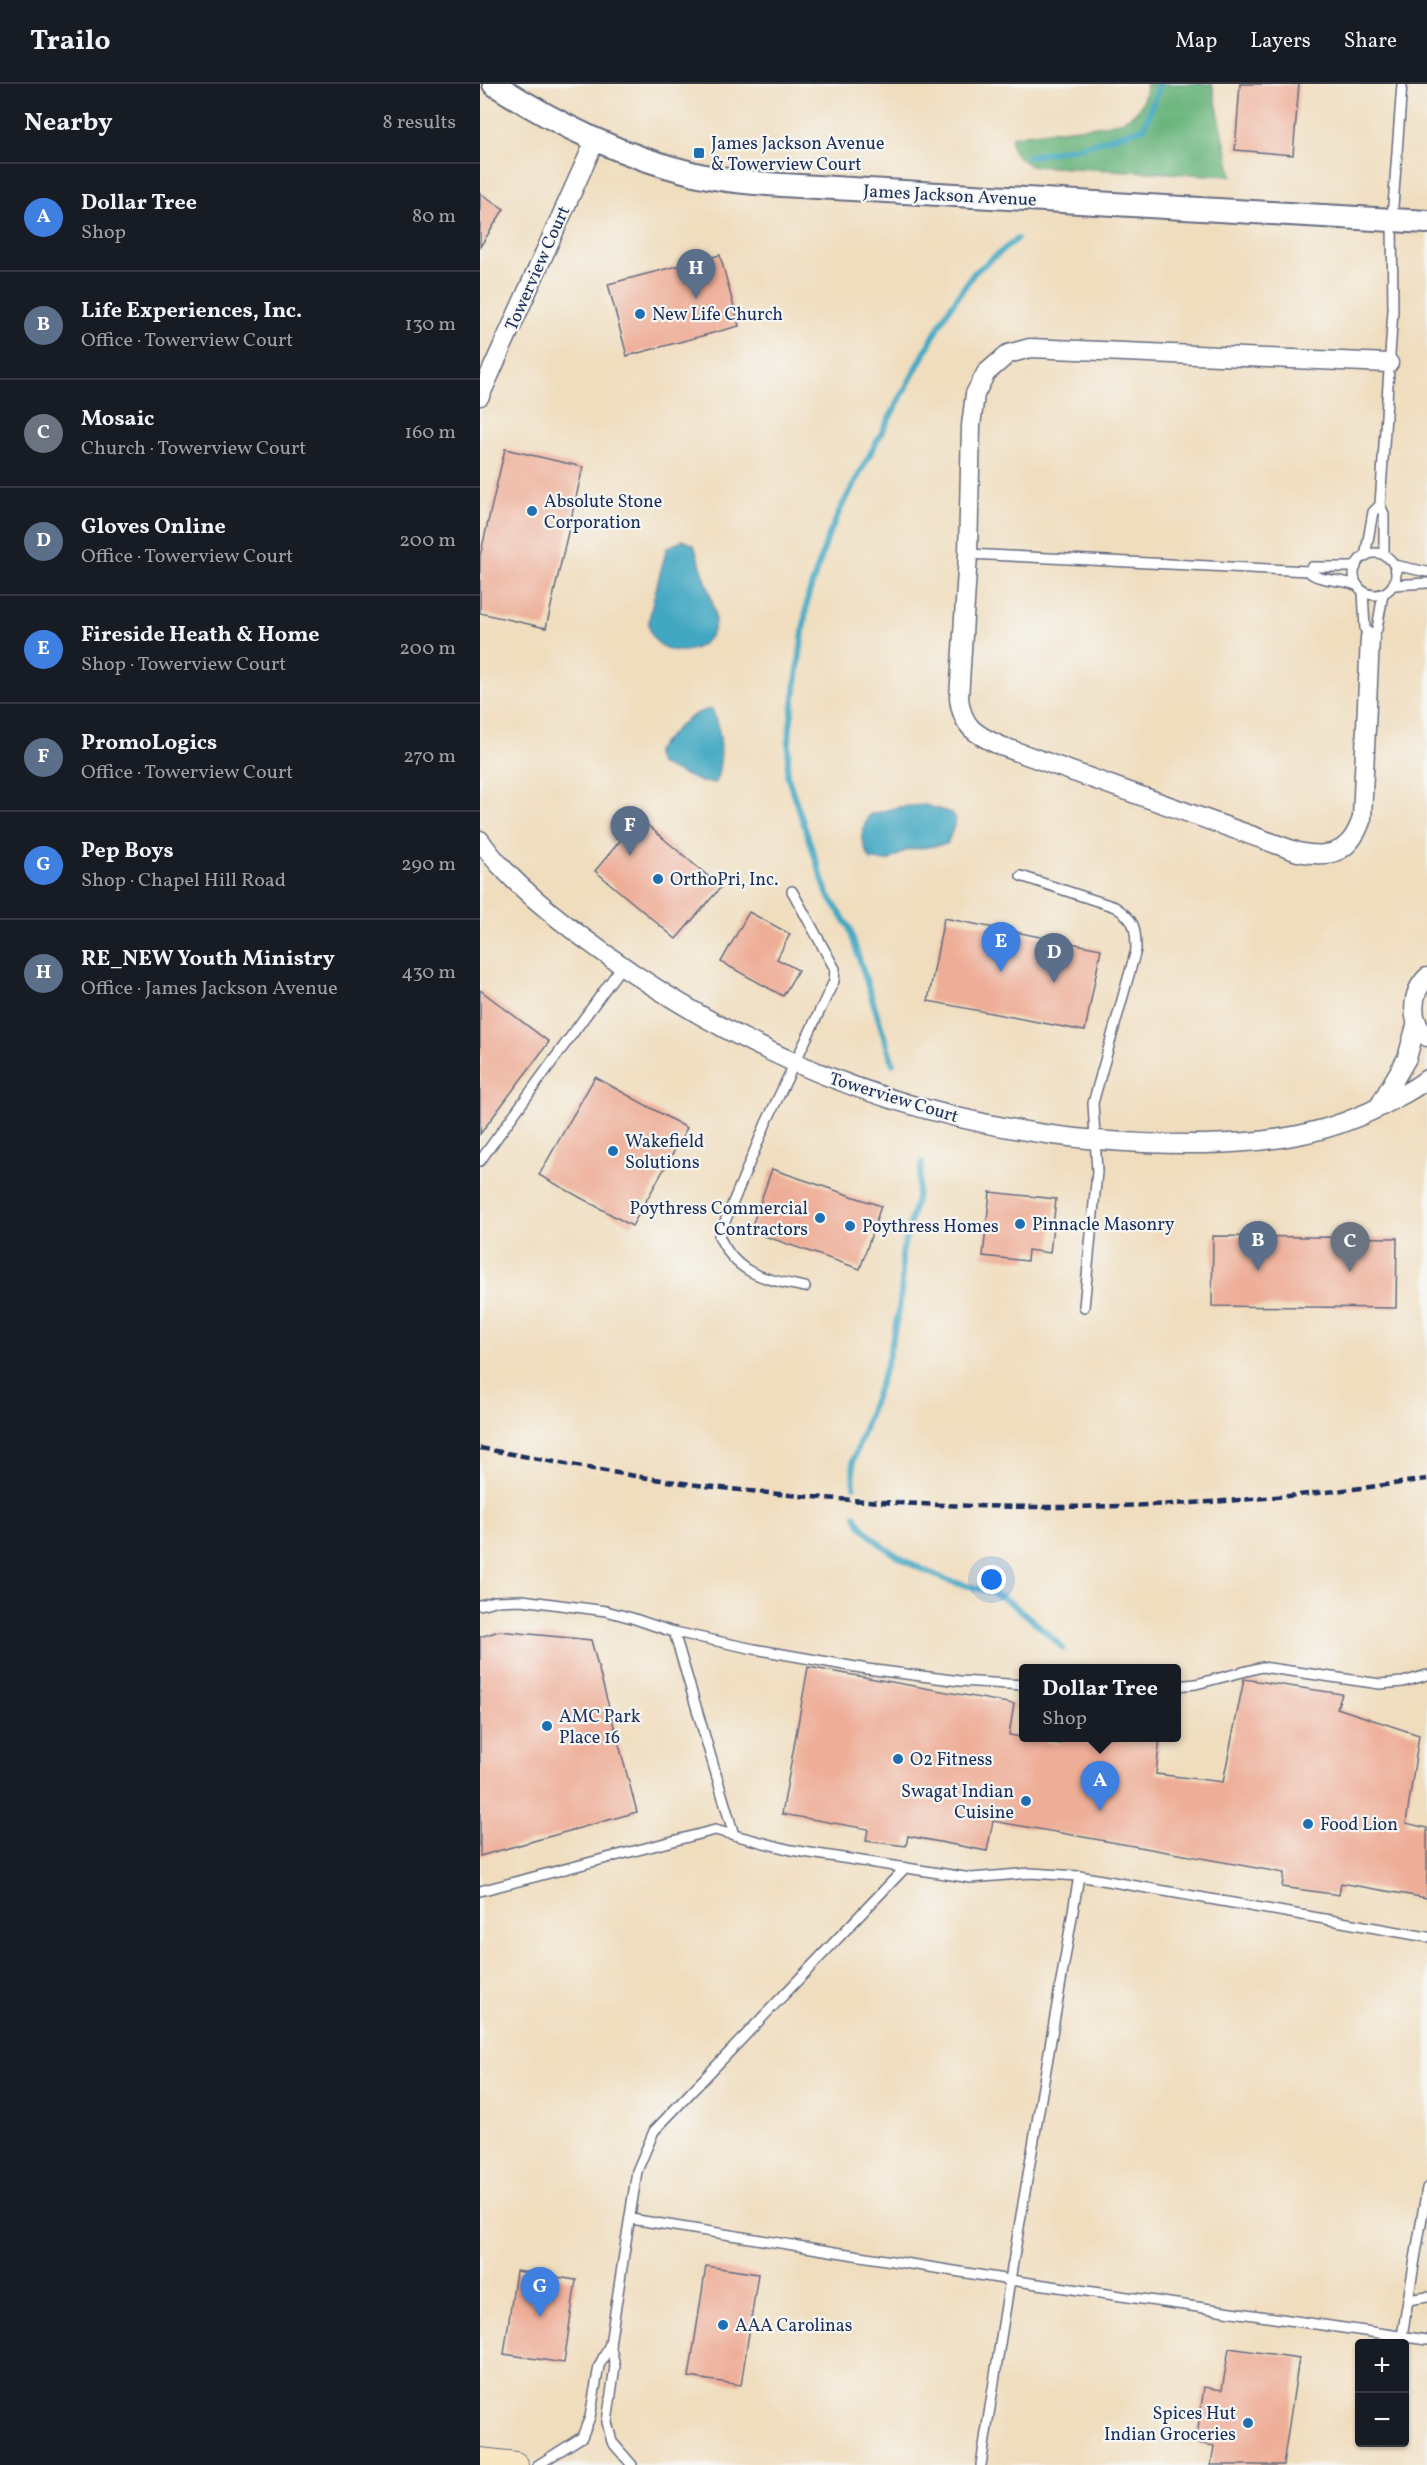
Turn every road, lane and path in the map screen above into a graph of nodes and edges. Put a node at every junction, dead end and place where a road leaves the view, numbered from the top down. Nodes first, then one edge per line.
1 (494, 84) edge
2 (1402, 84) edge
3 (595, 141) junction
4 (1392, 220) junction
5 (1427, 222) edge
6 (1389, 363) junction
7 (480, 396) edge
8 (1380, 505) junction
9 (968, 554) junction
10 (1384, 555) junction
11 (1365, 556) junction
12 (1394, 565) junction
13 (1356, 567) junction
14 (1308, 572) junction
15 (1427, 572) edge
16 (1427, 583) edge
17 (1393, 585) junction
18 (1360, 589) junction
19 (1383, 594) junction
20 (1370, 637) junction
21 (480, 840) edge
22 (1021, 876) dead end
23 (792, 891) dead end
24 (622, 966) junction
25 (1427, 977) edge
26 (1422, 1029) edge
27 (795, 1064) junction
28 (1427, 1078) edge
29 (1378, 1108) junction
30 (1095, 1141) junction
31 (480, 1161) edge
32 (805, 1287) dead end
33 (1084, 1307) dead end
34 (480, 1605) edge
35 (674, 1632) junction
36 (1427, 1675) edge
37 (1019, 1685) edge
38 (1181, 1686) edge
39 (734, 1835) junction
40 (905, 1868) junction
41 (1079, 1876) junction
42 (480, 1891) edge
43 (1427, 1937) edge
44 (1427, 2190) edge
45 (631, 2219) junction
46 (1010, 2280) junction
47 (1427, 2297) edge
48 (1408, 2300) junction
49 (1402, 2336) junction
50 (1427, 2340) edge
51 (610, 2344) junction
52 (480, 2461) edge
53 (514, 2465) edge
54 (538, 2465) edge
55 (632, 2465) edge
56 (981, 2465) edge

1 - 3 street, James Jackson Avenue
2 - 4 lane
3 - 4 street, James Jackson Avenue
3 - 7 street, Towerview Court
4 - 5 street, James Jackson Avenue
4 - 6 lane
6 - 8 lane
6 - 9 street
8 - 10 lane
8 - 11 lane
9 - 14 lane
9 - 20 street
10 - 11 lane
10 - 12 lane
11 - 13 lane
12 - 15 lane
12 - 17 lane
13 - 14 lane
13 - 18 lane
14 - 18 lane
16 - 17 lane
17 - 19 lane
18 - 19 lane
18 - 20 lane
19 - 20 lane
21 - 24 street, Towerview Court
22 - 30 lane
23 - 27 lane
24 - 27 street, Towerview Court
24 - 31 lane
25 - 26 street
26 - 29 street
27 - 30 street, Towerview Court
27 - 32 lane
28 - 29 street, Towerview Court
29 - 30 street, Towerview Court
30 - 33 lane
34 - 35 lane
35 - 37 lane
35 - 39 lane
36 - 38 lane
39 - 40 lane
39 - 42 lane
40 - 41 lane
40 - 45 lane
41 - 43 lane
41 - 46 lane
44 - 48 lane
45 - 46 lane
45 - 51 lane
46 - 49 lane
46 - 56 lane
47 - 48 lane
48 - 49 lane
49 - 50 lane
51 - 54 lane
51 - 55 lane
52 - 53 main road

